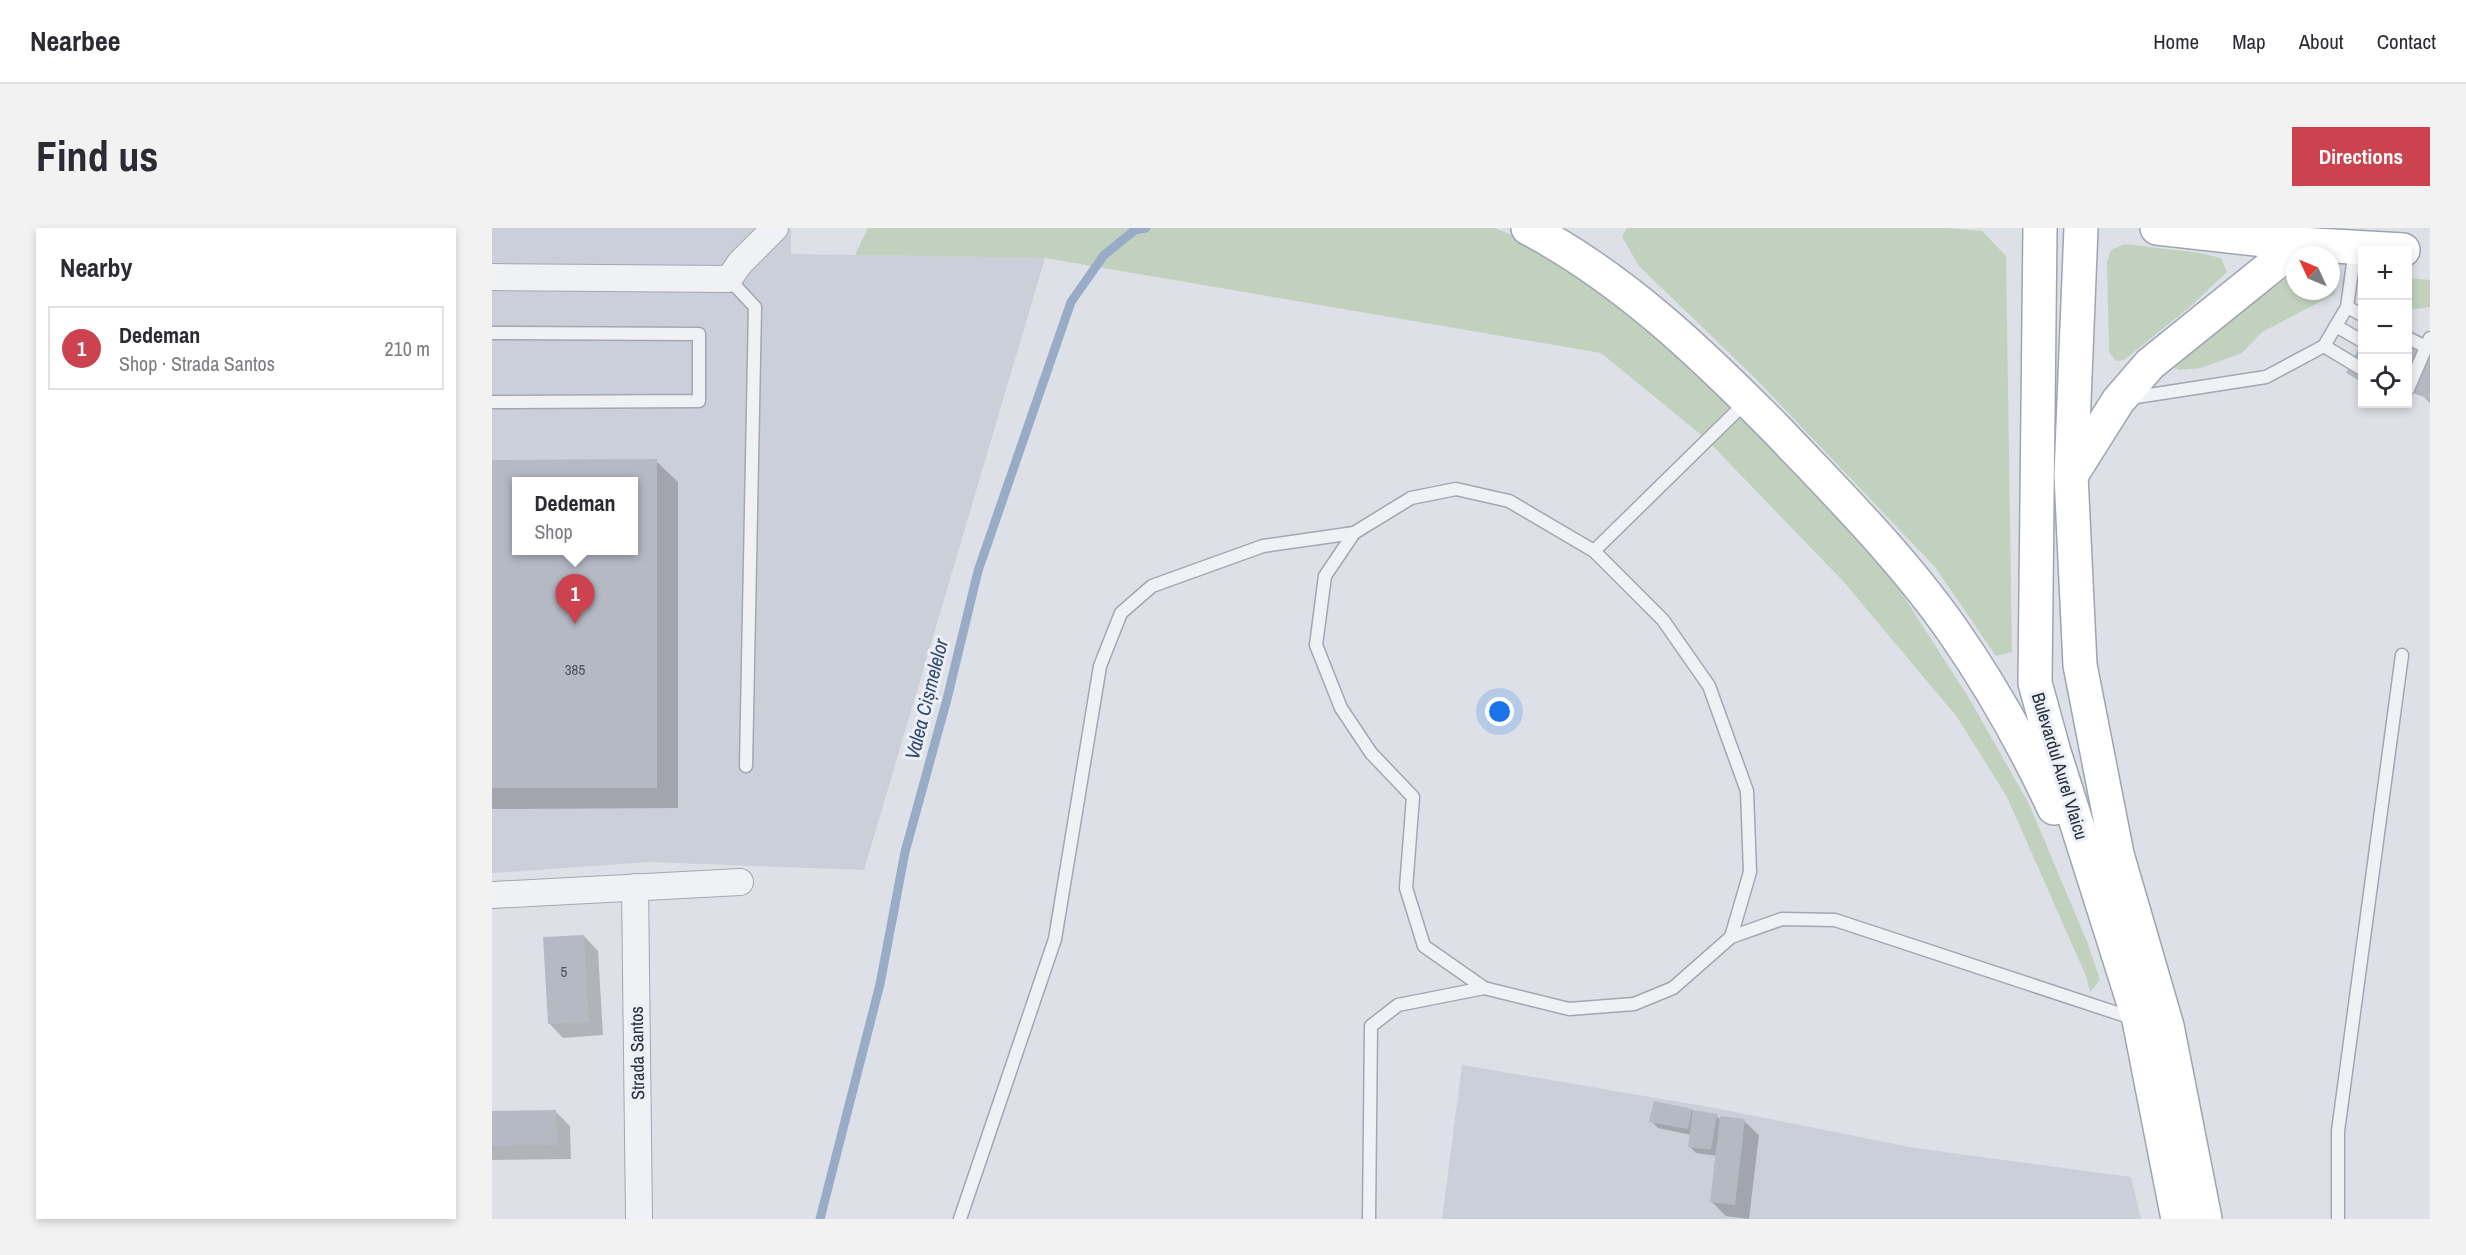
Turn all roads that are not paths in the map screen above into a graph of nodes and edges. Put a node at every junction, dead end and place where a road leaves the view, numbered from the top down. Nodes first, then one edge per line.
1 (775, 228) edge
2 (1528, 228) edge
3 (2040, 228) edge
4 (2081, 228) edge
5 (2157, 228) edge
6 (2299, 243) junction
7 (2355, 248) junction
8 (2358, 248) edge
9 (2412, 251) edge
10 (2430, 252) edge
11 (492, 278) edge
12 (729, 279) junction
13 (2347, 307) junction
14 (2358, 313) edge
15 (2336, 326) junction
16 (492, 333) edge
17 (2358, 339) edge
18 (2412, 339) edge
19 (2428, 342) edge
20 (2324, 346) junction
21 (2358, 367) edge
22 (2412, 368) edge
23 (1748, 400) junction
24 (2118, 401) junction
25 (492, 402) edge
26 (2071, 475) junction
27 (1354, 533) junction
28 (1594, 551) junction
29 (2402, 655) dead end
30 (746, 766) dead end
31 (740, 882) dead end
32 (635, 887) junction
33 (492, 895) edge
34 (2113, 935) junction
35 (1731, 937) junction
36 (1484, 988) junction
37 (2139, 1020) junction
38 (639, 1219) edge
39 (960, 1219) edge
40 (1369, 1219) edge
41 (2178, 1219) edge
42 (2205, 1219) edge
43 (2338, 1219) edge

1 - 12 street
2 - 23 main road
3 - 34 main road, Bulevardul Aurel Vlaicu
4 - 26 main road, Bulevardul Aurel Vlaicu
5 - 6 main road
6 - 7 main road
6 - 24 main road
7 - 8 main road
7 - 13 lane
9 - 10 main road
11 - 12 street
12 - 30 lane
13 - 14 lane
13 - 15 lane
15 - 17 lane
15 - 20 lane
16 - 25 lane
18 - 19 lane
19 - 22 lane
20 - 21 lane
20 - 24 lane
23 - 28 lane
23 - 34 main road
24 - 26 main road
26 - 42 main road, Bulevardul Aurel Vlaicu
27 - 28 lane
27 - 36 lane
27 - 39 lane
28 - 35 lane
29 - 43 lane
31 - 32 street
32 - 33 street
32 - 38 street, Strada Santos
34 - 37 main road, Bulevardul Aurel Vlaicu
35 - 36 lane
35 - 37 lane
36 - 40 lane
37 - 41 main road, Bulevardul Aurel Vlaicu

